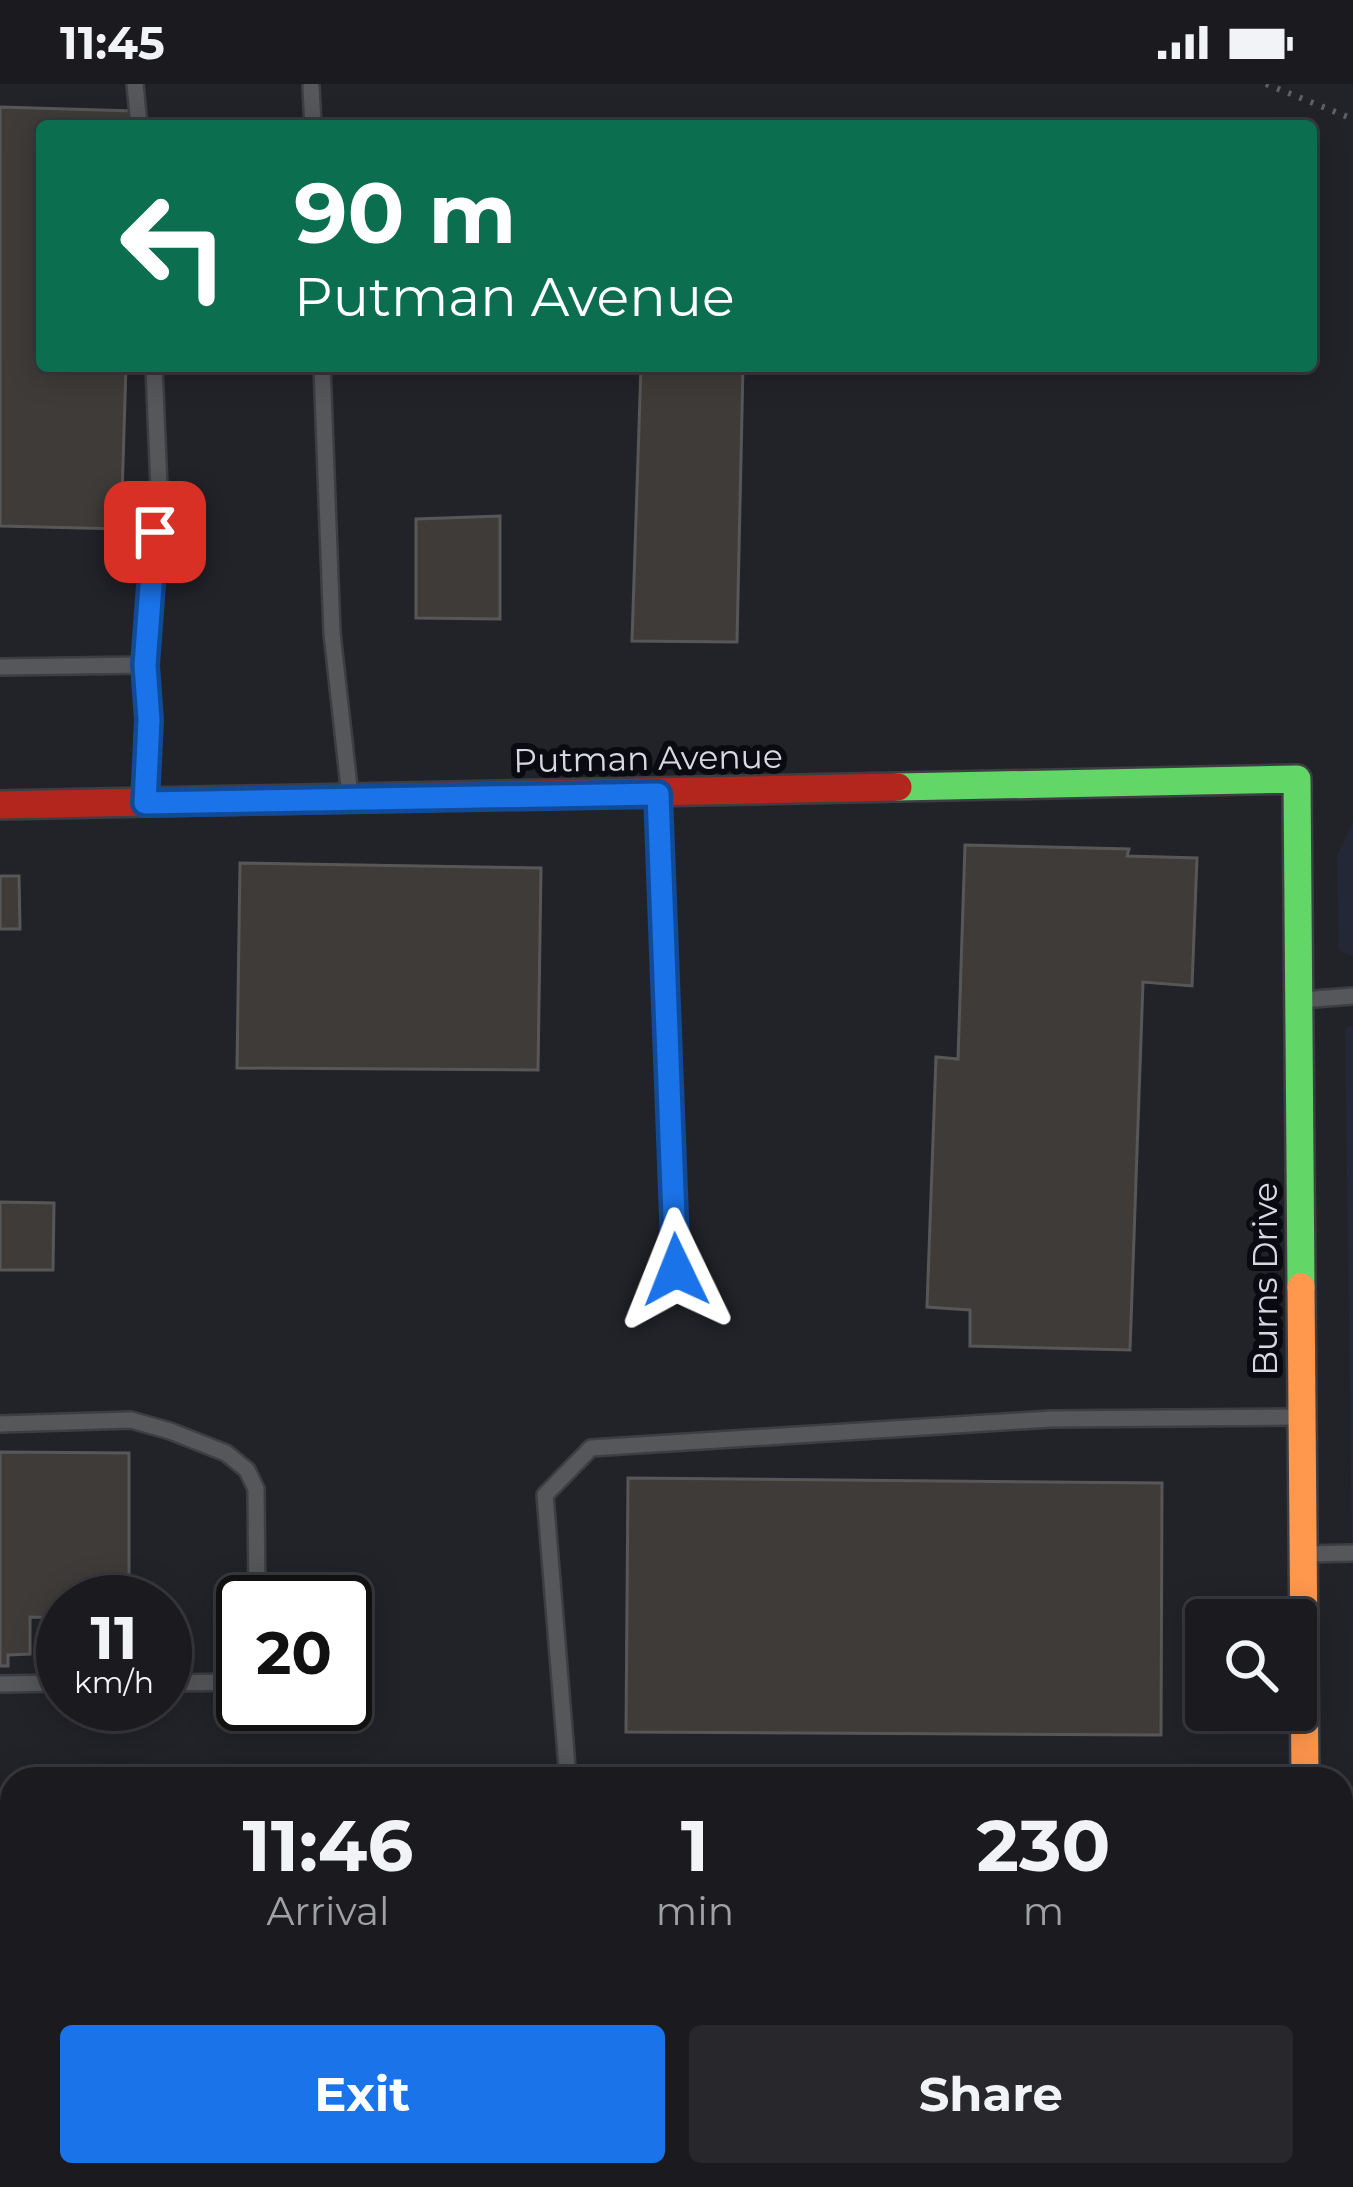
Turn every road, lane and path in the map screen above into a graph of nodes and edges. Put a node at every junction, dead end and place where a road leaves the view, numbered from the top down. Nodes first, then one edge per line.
1 (135, 84) edge
2 (1266, 84) edge
3 (311, 87) dead end
4 (1353, 119) edge
5 (138, 120) edge
6 (313, 120) edge
7 (154, 372) edge
8 (322, 372) edge
9 (145, 665) junction
10 (0, 667) edge
11 (1297, 779) joint
12 (658, 794) junction
13 (350, 799) junction
14 (145, 803) junction
15 (0, 805) edge
16 (1353, 996) edge
17 (1299, 1000) junction
18 (676, 1270) dead end
19 (1303, 1417) junction
20 (0, 1424) edge
21 (1353, 1553) edge
22 (1304, 1554) junction
23 (257, 1575) edge
24 (36, 1683) edge
25 (0, 1684) edge
26 (567, 1767) edge
27 (1305, 1767) edge

1 - 5 lane
2 - 4 path
3 - 6 lane
7 - 9 lane
8 - 13 lane
9 - 10 lane
9 - 14 lane
11 - 12 street, Putman Avenue
11 - 17 street, Burns Drive
12 - 13 street, Putman Avenue
12 - 18 lane
13 - 14 street, Putman Avenue
14 - 15 street, Putman Avenue
16 - 17 lane
17 - 19 street, Burns Drive
19 - 22 street, Burns Drive
19 - 26 lane
20 - 23 lane
21 - 22 lane
22 - 27 street, Burns Drive
24 - 25 lane

